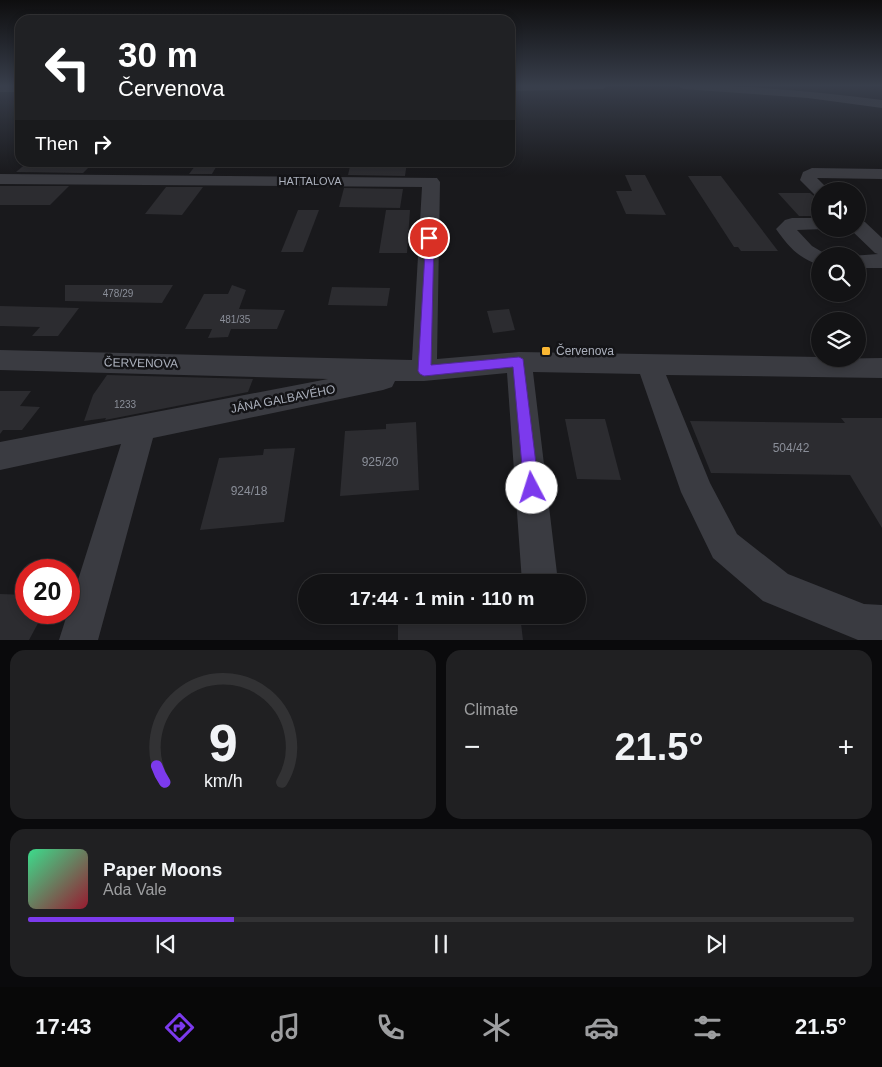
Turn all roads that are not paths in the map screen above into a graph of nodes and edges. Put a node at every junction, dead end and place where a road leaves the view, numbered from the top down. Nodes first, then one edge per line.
1 (278, 167) edge
2 (882, 174) edge
3 (0, 179) edge
4 (271, 181) junction
5 (811, 182) edge
6 (811, 224) edge
7 (866, 234) edge
8 (882, 249) edge
9 (811, 253) edge
10 (866, 261) edge
11 (882, 262) edge
12 (0, 360) edge
13 (519, 362) junction
14 (649, 363) junction
15 (882, 368) edge
16 (424, 371) junction
17 (141, 428) junction
18 (0, 456) edge
19 (539, 574) edge
20 (882, 624) edge
21 (78, 640) edge

1 - 4 street
2 - 5 street
3 - 4 street, HATTALOVA
4 - 16 street, HATTALOVA
6 - 9 street
7 - 8 street
10 - 11 street
12 - 16 street, ČERVENOVA
13 - 14 street, ČERVENOVA
13 - 16 street, ČERVENOVA
13 - 19 street
14 - 15 street, ČERVENOVA
14 - 20 street
16 - 17 street, JÁNA GALBAVÉHO
17 - 18 street, JÁNA GALBAVÉHO
17 - 21 street

